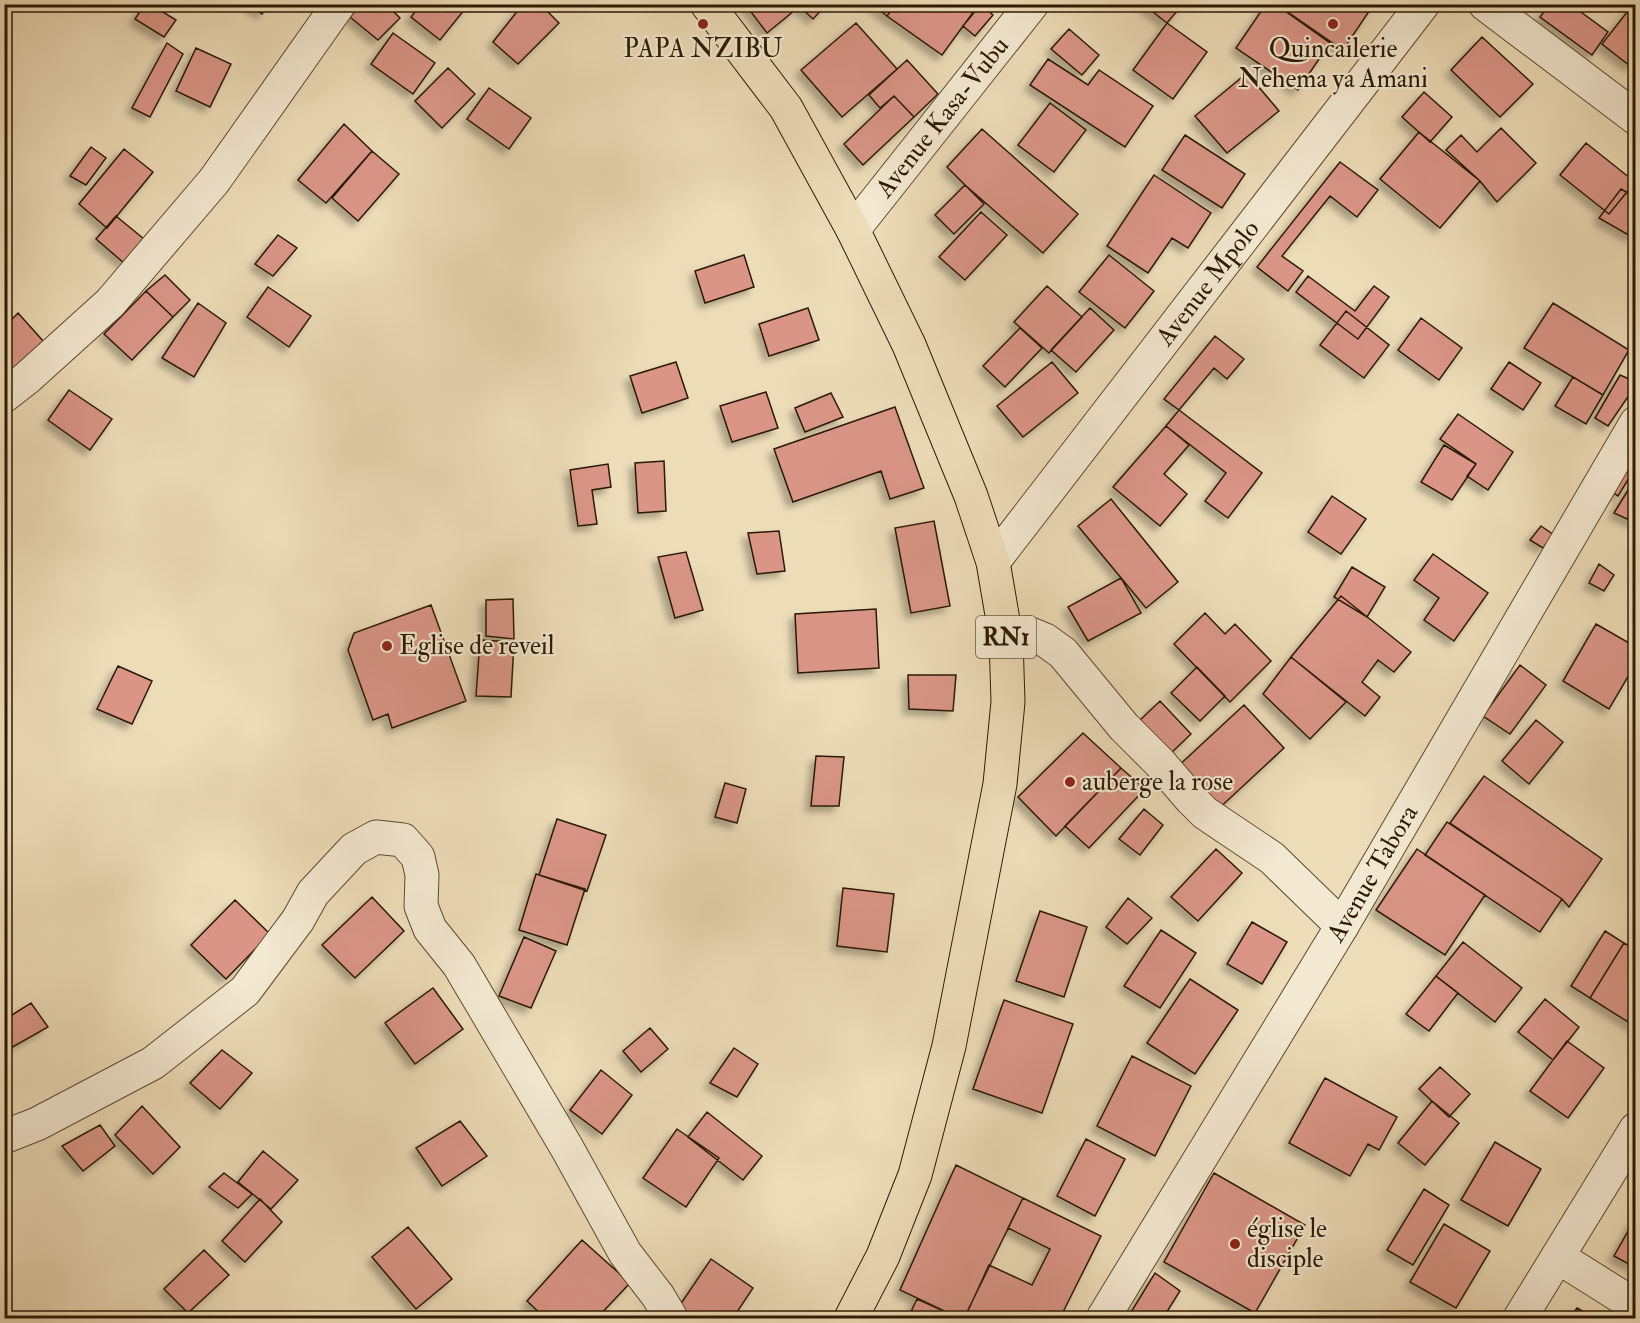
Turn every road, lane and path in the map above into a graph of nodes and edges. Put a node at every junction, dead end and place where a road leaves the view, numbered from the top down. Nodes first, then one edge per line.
1 (339, 4) edge
2 (708, 4) edge
3 (1032, 4) edge
4 (1423, 4) edge
5 (1485, 4) edge
6 (1635, 118) edge
7 (853, 230) junction
8 (4, 396) edge
9 (1635, 423) edge
10 (993, 562) junction
11 (1006, 638) junction
12 (1342, 926) junction
13 (1635, 1129) edge
14 (4, 1137) edge
15 (1558, 1257) junction
16 (1635, 1306) edge
17 (671, 1318) edge
18 (851, 1318) edge
19 (1103, 1318) edge
20 (1520, 1318) edge

1 - 8 street
2 - 7 highway, RN1
3 - 7 street, Avenue Kasa-Vubu
4 - 10 street, Avenue Mpolo
5 - 6 street
7 - 10 highway, RN1
9 - 12 street, Avenue Tabora
10 - 11 highway, RN1
11 - 12 street
11 - 18 highway, RN1
12 - 19 street, Avenue Tabora
13 - 15 street
14 - 17 street
15 - 16 street
15 - 20 street

